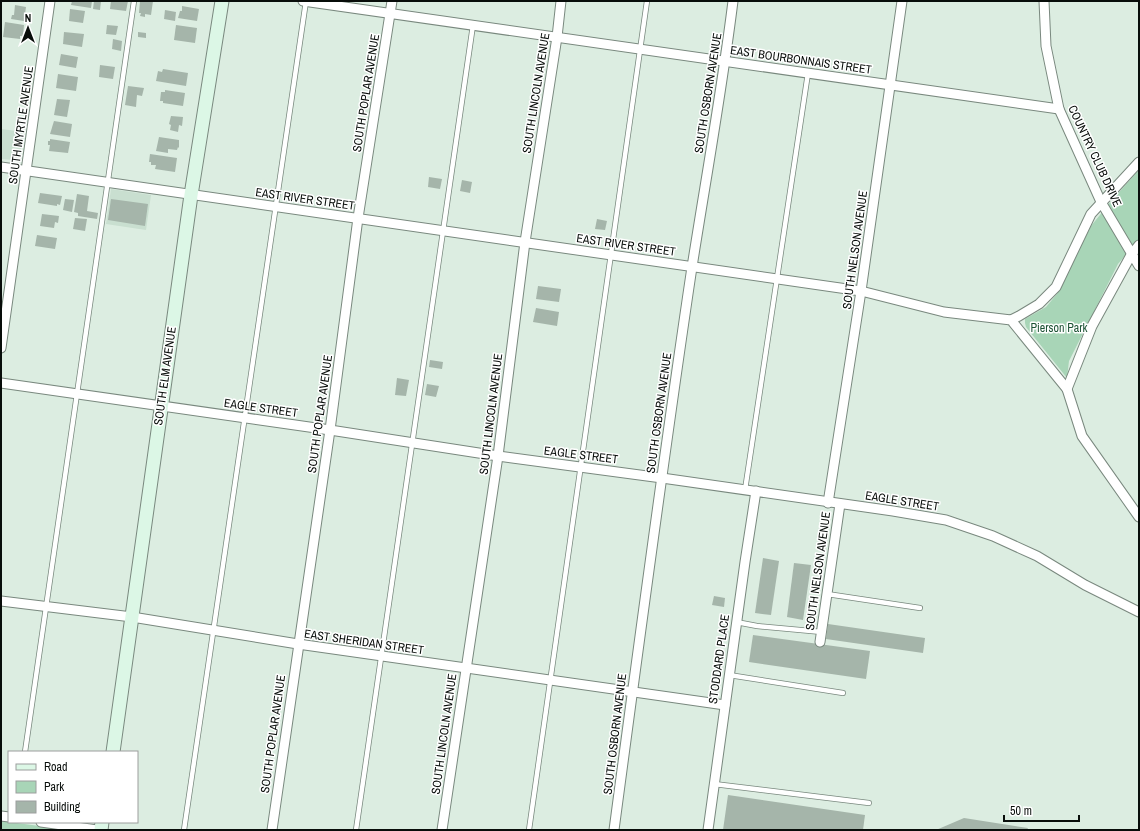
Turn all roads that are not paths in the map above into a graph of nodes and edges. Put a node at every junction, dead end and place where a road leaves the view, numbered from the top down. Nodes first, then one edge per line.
1 (50, 1) edge
2 (134, 1) edge
3 (222, 1) edge
4 (304, 1) edge
5 (392, 1) edge
6 (561, 1) edge
7 (647, 1) edge
8 (733, 1) edge
9 (902, 1) edge
10 (1044, 1) edge
11 (390, 14) junction
12 (473, 25) junction
13 (557, 37) junction
14 (640, 49) junction
15 (726, 62) junction
16 (808, 73) junction
17 (890, 85) junction
18 (1058, 109) junction
19 (1139, 162) edge
20 (1, 167) edge
21 (26, 171) junction
22 (108, 182) junction
23 (192, 194) junction
24 (1101, 202) junction
25 (276, 206) junction
26 (358, 218) junction
27 (443, 231) junction
28 (525, 242) junction
29 (1139, 245) edge
30 (1131, 254) junction
31 (610, 255) junction
32 (1139, 266) edge
33 (692, 267) junction
34 (777, 279) junction
35 (861, 291) junction
36 (1011, 320) junction
37 (1, 348) edge
38 (1, 383) edge
39 (1067, 389) junction
40 (77, 394) junction
41 (161, 406) junction
42 (245, 418) junction
43 (330, 430) junction
44 (412, 443) junction
45 (498, 456) junction
46 (580, 467) junction
47 (662, 478) junction
48 (745, 490) junction
49 (756, 492) junction
50 (828, 503) junction
51 (840, 504) junction
52 (1139, 517) edge
53 (827, 594) junction
54 (1, 600) edge
55 (46, 606) junction
56 (920, 608) dead end
57 (1139, 612) edge
58 (132, 617) junction
59 (736, 622) junction
60 (214, 630) junction
61 (821, 637) joint
62 (298, 644) junction
63 (382, 656) junction
64 (465, 669) junction
65 (729, 675) junction
66 (550, 680) junction
67 (632, 692) junction
68 (843, 693) dead end
69 (725, 706) junction
70 (25, 751) edge
71 (112, 751) edge
72 (714, 784) junction
73 (869, 803) dead end
74 (48, 823) edge
75 (97, 830) edge
76 (184, 830) edge
77 (272, 830) edge
78 (356, 830) edge
79 (442, 830) edge
80 (529, 830) edge
81 (614, 830) edge
82 (708, 830) edge

1 - 21 street, SOUTH MYRTLE AVENUE
2 - 22 lane
3 - 23 street, SOUTH ELM AVENUE
4 - 11 street, EAST BOURBONNAIS STREET
4 - 25 lane
5 - 11 street, SOUTH POPLAR AVENUE
6 - 13 street, SOUTH LINCOLN AVENUE
7 - 14 lane
8 - 15 street, SOUTH OSBORN AVENUE
9 - 17 street, SOUTH NELSON AVENUE
10 - 18 street, COUNTRY CLUB DRIVE
11 - 12 street, EAST BOURBONNAIS STREET
11 - 26 street, SOUTH POPLAR AVENUE
12 - 13 street, EAST BOURBONNAIS STREET
12 - 27 lane
13 - 14 street, EAST BOURBONNAIS STREET
13 - 28 street, SOUTH LINCOLN AVENUE
14 - 15 street, EAST BOURBONNAIS STREET
14 - 31 lane
15 - 16 street, EAST BOURBONNAIS STREET
15 - 33 street, SOUTH OSBORN AVENUE
16 - 17 street, EAST BOURBONNAIS STREET
16 - 34 lane
17 - 18 street, EAST BOURBONNAIS STREET
17 - 35 street, SOUTH NELSON AVENUE
18 - 24 street, COUNTRY CLUB DRIVE
19 - 24 street
20 - 21 street, EAST RIVER STREET
21 - 22 street, EAST RIVER STREET
21 - 37 street, SOUTH MYRTLE AVENUE
22 - 23 street, EAST RIVER STREET
22 - 40 lane
23 - 25 street, EAST RIVER STREET
23 - 41 street, SOUTH ELM AVENUE
24 - 30 street, COUNTRY CLUB DRIVE
24 - 36 street
25 - 26 street, EAST RIVER STREET
25 - 42 lane
26 - 27 street, EAST RIVER STREET
26 - 43 street, SOUTH POPLAR AVENUE
27 - 28 street, EAST RIVER STREET
27 - 44 lane
28 - 31 street, EAST RIVER STREET
28 - 45 street, SOUTH LINCOLN AVENUE
29 - 30 street
30 - 32 street, COUNTRY CLUB DRIVE
30 - 39 street
31 - 33 street, EAST RIVER STREET
31 - 46 lane
33 - 34 street, EAST RIVER STREET
33 - 47 street, SOUTH OSBORN AVENUE
34 - 35 street, EAST RIVER STREET
34 - 48 lane
35 - 36 street, EAST RIVER STREET
35 - 50 street, SOUTH NELSON AVENUE
36 - 39 street
38 - 40 street, EAGLE STREET
39 - 52 street
40 - 41 street, EAGLE STREET
40 - 55 lane
41 - 42 street, EAGLE STREET
41 - 58 street, SOUTH ELM AVENUE
42 - 43 street, EAGLE STREET
42 - 60 lane
43 - 44 street, EAGLE STREET
43 - 62 street, SOUTH POPLAR AVENUE
44 - 45 street, EAGLE STREET
44 - 63 lane
45 - 46 street, EAGLE STREET
45 - 64 street, SOUTH LINCOLN AVENUE
46 - 47 street, EAGLE STREET
46 - 66 lane
47 - 48 street, EAGLE STREET
47 - 67 street, SOUTH OSBORN AVENUE
48 - 49 street, EAGLE STREET
49 - 50 street, EAGLE STREET
49 - 59 street, STODDARD PLACE
50 - 51 street, EAGLE STREET
51 - 53 street, SOUTH NELSON AVENUE
51 - 57 street, EAGLE STREET
53 - 56 lane
53 - 61 street, SOUTH NELSON AVENUE
54 - 55 street, EAST SHERIDAN STREET
55 - 58 street, EAST SHERIDAN STREET
55 - 70 lane
58 - 60 street, EAST SHERIDAN STREET
58 - 71 street, SOUTH ELM AVENUE
59 - 61 lane
59 - 65 street, STODDARD PLACE
60 - 62 street, EAST SHERIDAN STREET
60 - 76 lane
62 - 63 street, EAST SHERIDAN STREET
62 - 77 street, SOUTH POPLAR AVENUE
63 - 64 street, EAST SHERIDAN STREET
63 - 78 lane
64 - 66 street, EAST SHERIDAN STREET
64 - 79 street, SOUTH LINCOLN AVENUE
65 - 68 lane
65 - 69 street, STODDARD PLACE
66 - 67 street, EAST SHERIDAN STREET
66 - 80 lane
67 - 69 street, EAST SHERIDAN STREET
67 - 81 street, SOUTH OSBORN AVENUE
69 - 72 street, STODDARD PLACE
72 - 73 lane
72 - 82 street, STODDARD PLACE
74 - 75 street

